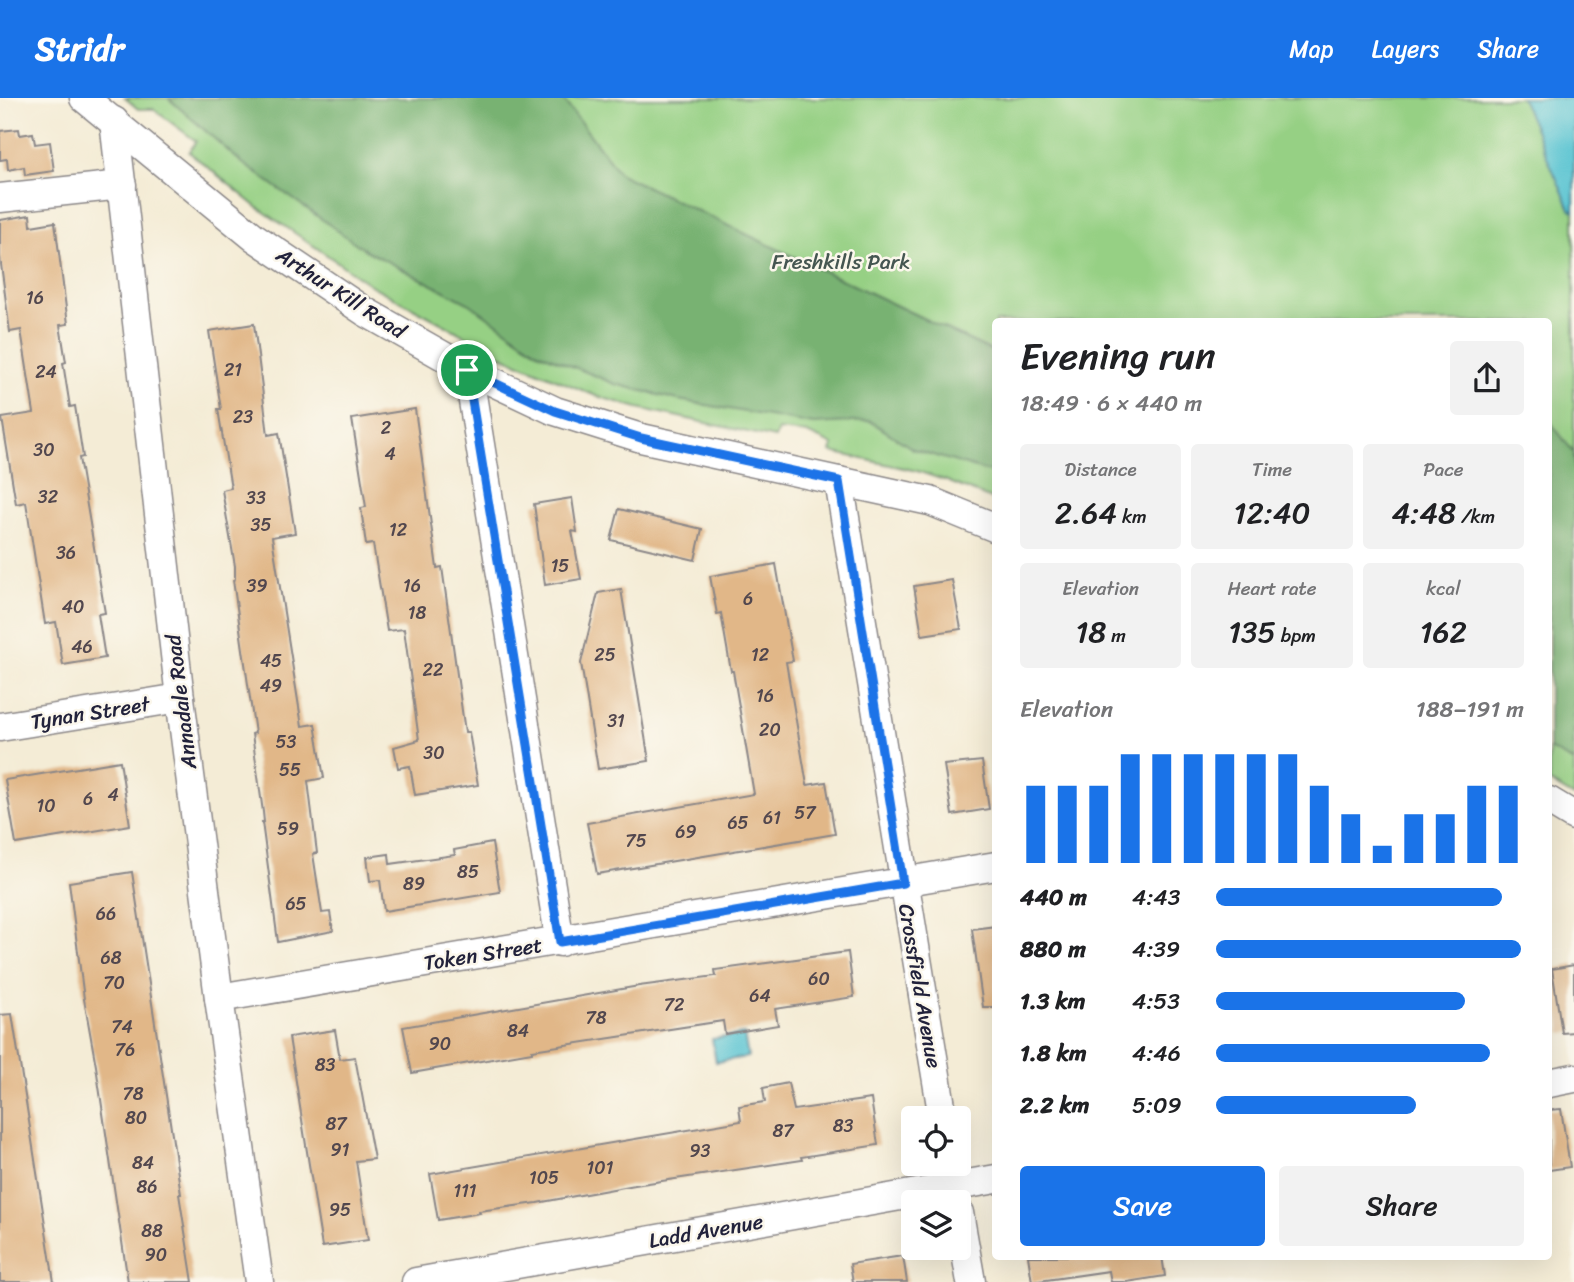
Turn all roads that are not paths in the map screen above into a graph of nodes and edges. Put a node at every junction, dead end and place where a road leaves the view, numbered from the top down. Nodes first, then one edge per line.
1 (84, 98) edge
2 (114, 121) junction
3 (122, 185) junction
4 (0, 198) edge
5 (467, 370) junction
6 (839, 481) junction
7 (992, 526) edge
8 (180, 698) junction
9 (0, 727) edge
10 (1552, 803) edge
11 (1574, 816) edge
12 (992, 867) edge
13 (903, 883) junction
14 (560, 942) junction
15 (219, 998) junction
16 (1574, 1078) edge
17 (1552, 1082) edge
18 (941, 1106) edge
19 (992, 1180) edge
20 (961, 1190) edge
21 (901, 1201) edge
22 (967, 1260) edge
23 (260, 1282) edge
24 (416, 1282) edge
25 (971, 1282) edge

1 - 2 street, Arthur Kill Road
2 - 3 street, Annadale Road
2 - 5 street, Arthur Kill Road
3 - 4 street
3 - 8 street, Annadale Road
5 - 6 street, Arthur Kill Road
5 - 14 street
6 - 7 street, Arthur Kill Road
6 - 13 street, Crossfield Avenue
8 - 9 street, Tynan Street
8 - 15 street, Annadale Road
10 - 11 street
12 - 13 street, Token Street
13 - 14 street, Token Street
13 - 18 street, Crossfield Avenue
14 - 15 street, Token Street
15 - 23 street, Annadale Road
16 - 17 street
19 - 20 street, Ladd Avenue
21 - 24 street, Ladd Avenue
22 - 25 street

